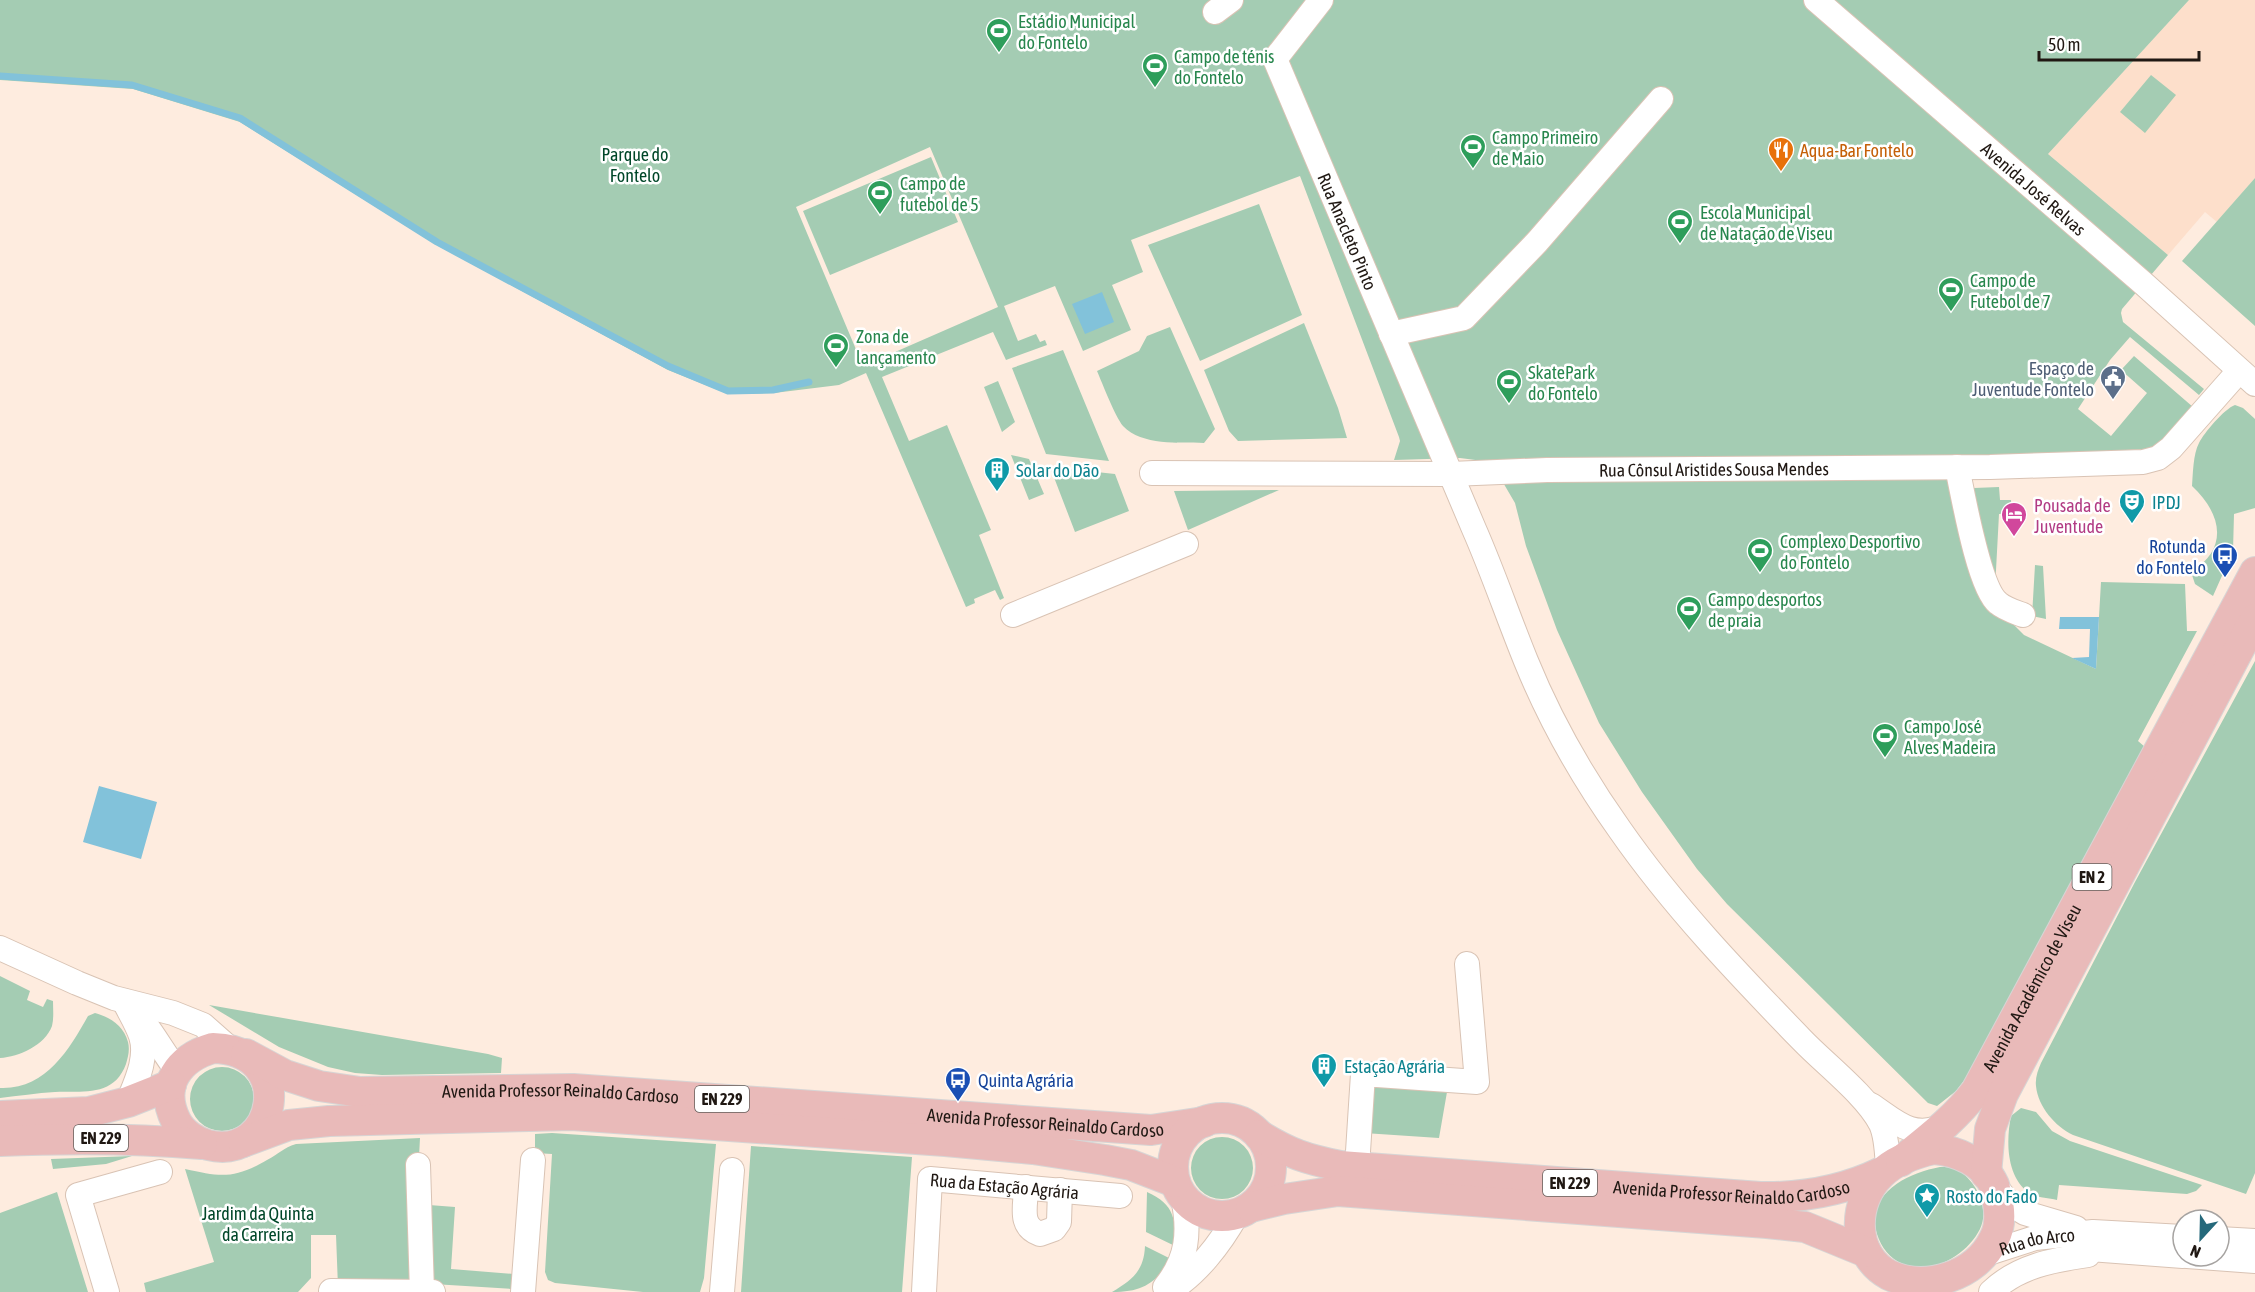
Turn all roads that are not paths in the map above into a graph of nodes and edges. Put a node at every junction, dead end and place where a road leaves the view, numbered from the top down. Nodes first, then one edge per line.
1 (1321, 0) edge
2 (1816, 0) edge
3 (1661, 99) dead end
4 (1391, 334) junction
5 (2251, 380) edge
6 (1957, 467) junction
7 (1152, 472) dead end
8 (1451, 474) junction
9 (1186, 544) dead end
10 (2255, 572) edge
11 (1014, 615) dead end
12 (2023, 615) dead end
13 (2255, 619) edge
14 (0, 948) edge
15 (1467, 964) dead end
16 (124, 1001) junction
17 (237, 1051) junction
18 (174, 1077) junction
19 (1862, 1099) junction
20 (128, 1102) junction
21 (0, 1116) edge
22 (1204, 1122) junction
23 (1924, 1131) junction
24 (1260, 1136) junction
25 (0, 1141) edge
26 (243, 1142) junction
27 (202, 1144) junction
28 (1962, 1155) junction
29 (533, 1160) dead end
30 (418, 1165) dead end
31 (1357, 1167) junction
32 (1890, 1167) junction
33 (732, 1170) dead end
34 (160, 1172) dead end
35 (1990, 1179) junction
36 (1026, 1187) junction
37 (1179, 1189) junction
38 (1060, 1190) junction
39 (1120, 1196) dead end
40 (1244, 1211) junction
41 (2093, 1232) junction
42 (2171, 1236) edge
43 (2231, 1240) edge
44 (2255, 1241) edge
45 (2171, 1255) edge
46 (1870, 1258) junction
47 (2231, 1259) edge
48 (1977, 1260) junction
49 (2255, 1261) edge
50 (331, 1291) edge
51 (106, 1292) edge
52 (422, 1292) edge
53 (433, 1292) edge
54 (523, 1292) edge
55 (722, 1292) edge
56 (924, 1292) edge
57 (1161, 1292) edge
58 (1167, 1292) edge
59 (1883, 1292) edge
60 (1950, 1292) edge
61 (1991, 1292) edge

1 - 4 street, Rua Anacleto Pinto
2 - 5 street, Avenida José Relvas
3 - 4 street
4 - 8 street, Rua Anacleto Pinto
5 - 6 street, Rua Cônsul Aristides Sousa Mendes
6 - 8 street, Rua Cônsul Aristides Sousa Mendes
6 - 12 street
7 - 8 street, Rua Cônsul Aristides Sousa Mendes
8 - 19 street, Rua Anacleto Pinto
9 - 11 street
10 - 23 main road, Avenida Académico de Viseu / EN 2
13 - 35 main road, Avenida Académico de Viseu / EN 2
14 - 16 street
15 - 31 street
16 - 17 street
16 - 18 street
16 - 20 street
17 - 18 main road, EN 229
17 - 22 main road, Avenida Professor Reinaldo Cardoso / EN 229
17 - 26 main road
18 - 20 main road, EN 229
18 - 27 main road
19 - 23 street
19 - 32 street
20 - 21 main road, EN 229
22 - 24 main road, EN 229
22 - 37 main road
23 - 28 street
23 - 32 main road, Avenida Académico de Viseu / EN 2
24 - 31 main road, Avenida Professor Reinaldo Cardoso / EN 229
24 - 40 main road
25 - 27 main road, EN 229
26 - 27 main road, EN 229
26 - 37 main road, Avenida Professor Reinaldo Cardoso / EN 229
28 - 32 main road
28 - 35 main road
29 - 54 street
30 - 52 street
31 - 32 main road, Avenida Professor Reinaldo Cardoso / EN 229
32 - 46 main road, EN 2
33 - 55 street
34 - 51 street
35 - 41 street, Rua do Arco
35 - 48 main road, EN 2
36 - 38 street, Rua da Estação Agrária
36 - 38 street
36 - 56 street, Rua da Estação Agrária
37 - 40 main road, EN 229
37 - 57 street
38 - 39 street, Rua da Estação Agrária
40 - 46 main road, Avenida Professor Reinaldo Cardoso / EN 229
40 - 58 street
41 - 42 street, Rua do Arco
41 - 48 street, Rua do Arco
43 - 44 street
45 - 61 street
46 - 48 main road, EN 2
46 - 59 main road, EN 2
47 - 49 street
48 - 60 main road, EN 2
50 - 52 street
52 - 53 street

